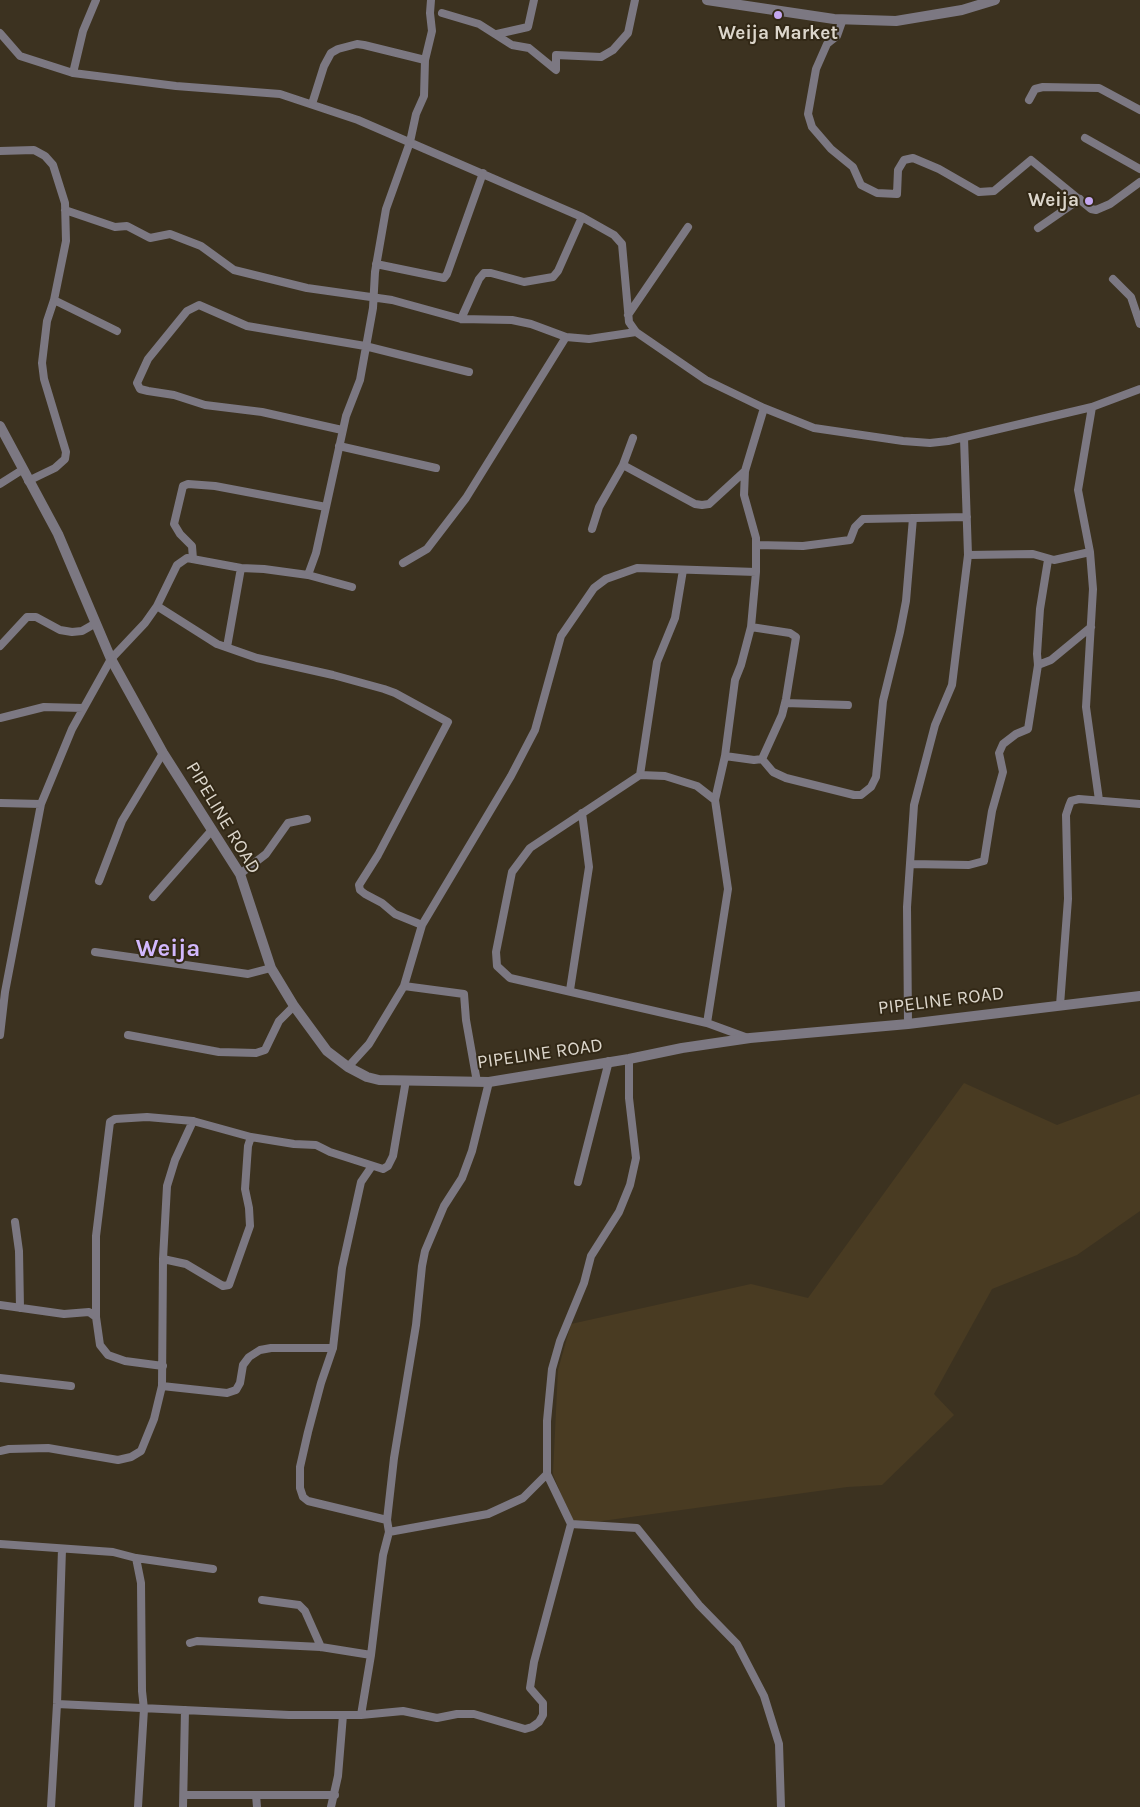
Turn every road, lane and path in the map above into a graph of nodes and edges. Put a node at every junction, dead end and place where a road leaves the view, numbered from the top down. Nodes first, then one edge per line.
1 (96, 0) edge
2 (432, 0) edge
3 (534, 0) edge
4 (635, 0) edge
5 (707, 0) edge
6 (995, 0) edge
7 (730, 2) edge
8 (442, 13) dead end
9 (843, 19) junction
10 (0, 34) edge
11 (497, 34) junction
12 (425, 60) junction
13 (73, 73) junction
14 (1029, 100) dead end
15 (312, 104) junction
16 (1140, 110) edge
17 (1085, 138) dead end
18 (410, 142) junction
19 (0, 151) edge
20 (1140, 169) edge
21 (483, 174) junction
22 (1139, 184) edge
23 (1080, 199) junction
24 (65, 210) junction
25 (582, 217) junction
26 (688, 228) dead end
27 (1038, 228) dead end
28 (376, 264) junction
29 (1113, 279) dead end
30 (373, 298) junction
31 (54, 300) junction
32 (628, 315) junction
33 (461, 319) junction
34 (1140, 324) edge
35 (117, 331) dead end
36 (636, 332) junction
37 (566, 337) junction
38 (365, 346) junction
39 (469, 372) dead end
40 (1140, 389) edge
41 (1092, 407) junction
42 (764, 408) junction
43 (0, 426) edge
44 (342, 430) junction
45 (634, 438) dead end
46 (964, 438) junction
47 (339, 446) junction
48 (623, 465) junction
49 (436, 468) dead end
50 (22, 470) junction
51 (745, 471) junction
52 (28, 481) junction
53 (0, 484) edge
54 (326, 507) junction
55 (967, 516) junction
56 (914, 518) junction
57 (592, 529) dead end
58 (756, 545) junction
59 (1090, 552) junction
60 (968, 555) junction
61 (194, 558) junction
62 (1048, 560) junction
63 (403, 563) dead end
64 (240, 568) junction
65 (683, 570) junction
66 (756, 572) junction
67 (308, 575) junction
68 (352, 587) dead end
69 (157, 606) junction
70 (96, 623) junction
71 (751, 626) junction
72 (1091, 627) junction
73 (0, 646) edge
74 (227, 647) junction
75 (111, 659) junction
76 (1038, 665) junction
77 (785, 703) junction
78 (848, 705) dead end
79 (83, 708) junction
80 (0, 718) edge
81 (163, 753) junction
82 (725, 756) junction
83 (762, 759) junction
84 (640, 775) junction
85 (715, 800) junction
86 (1099, 800) junction
87 (0, 804) edge
88 (41, 804) junction
89 (1140, 804) edge
90 (582, 813) junction
91 (307, 819) dead end
92 (212, 830) junction
93 (910, 864) junction
94 (240, 874) junction
95 (99, 881) dead end
96 (153, 897) dead end
97 (422, 926) junction
98 (95, 952) dead end
99 (271, 968) junction
100 (404, 986) junction
101 (570, 990) junction
102 (1140, 996) edge
103 (1060, 1005) junction
104 (294, 1006) junction
105 (707, 1023) junction
106 (908, 1024) junction
107 (0, 1035) edge
108 (128, 1035) dead end
109 (750, 1038) junction
110 (629, 1059) junction
111 (609, 1061) junction
112 (348, 1067) junction
113 (406, 1080) junction
114 (477, 1082) junction
115 (488, 1082) junction
116 (193, 1122) junction
117 (251, 1137) junction
118 (372, 1166) junction
119 (578, 1182) dead end
120 (15, 1222) dead end
121 (162, 1259) junction
122 (0, 1305) edge
123 (20, 1308) junction
124 (96, 1317) junction
125 (333, 1348) junction
126 (163, 1366) junction
127 (0, 1378) edge
128 (71, 1386) dead end
129 (162, 1386) junction
130 (0, 1451) edge
131 (547, 1474) junction
132 (387, 1520) junction
133 (571, 1524) junction
134 (389, 1532) junction
135 (0, 1544) edge
136 (62, 1549) junction
137 (136, 1558) junction
138 (213, 1569) dead end
139 (262, 1600) dead end
140 (190, 1643) dead end
141 (321, 1647) junction
142 (371, 1655) junction
143 (57, 1704) junction
144 (144, 1709) junction
145 (185, 1710) junction
146 (344, 1715) junction
147 (361, 1715) junction
148 (184, 1795) junction
149 (256, 1795) junction
150 (335, 1795) junction
151 (51, 1807) edge
152 (138, 1807) edge
153 (183, 1807) edge
154 (257, 1807) edge
155 (331, 1807) edge
156 (782, 1807) edge

1 - 13 street
2 - 12 street
3 - 11 street
4 - 11 street
5 - 7 street
6 - 9 street
7 - 9 street
8 - 11 street
9 - 23 street
10 - 13 street
12 - 15 street
12 - 18 street
13 - 15 street
14 - 16 street
15 - 18 street
17 - 20 street
18 - 21 street
18 - 28 street
19 - 24 street
21 - 25 street
21 - 28 street
22 - 23 street
23 - 27 street
24 - 30 street
24 - 31 street
25 - 32 street
25 - 33 street
26 - 32 street
28 - 30 street
29 - 34 street
30 - 33 street
30 - 38 street
31 - 35 street
31 - 52 street
32 - 36 street
33 - 37 street
36 - 37 street
36 - 42 street
37 - 63 street
38 - 39 street
38 - 44 street
38 - 44 street
40 - 41 street
41 - 46 street
41 - 59 street
42 - 46 street
42 - 51 street
43 - 50 street, PIPELINE ROAD
44 - 47 street
45 - 48 street
46 - 55 street
47 - 49 street
47 - 54 street
48 - 51 street
48 - 57 street
50 - 52 street, PIPELINE ROAD
50 - 53 street
51 - 58 street
52 - 70 street, PIPELINE ROAD
54 - 61 street
54 - 67 street
55 - 56 street
55 - 60 street
56 - 58 street
56 - 83 street
58 - 66 street
59 - 62 street
59 - 72 street
60 - 62 street
60 - 93 street
61 - 64 street
61 - 69 street
62 - 76 street
64 - 67 street
64 - 74 street
65 - 66 street
65 - 84 street
65 - 97 street
66 - 71 street
67 - 68 street
69 - 74 street
69 - 75 street
70 - 73 street
70 - 75 street, PIPELINE ROAD
71 - 77 street
71 - 82 street
72 - 76 street
72 - 86 street
74 - 97 street
75 - 79 street
75 - 81 street, PIPELINE ROAD
76 - 93 street
77 - 78 street
77 - 83 street
79 - 80 street
79 - 88 street
81 - 92 street, PIPELINE ROAD
81 - 95 street
82 - 83 street
82 - 85 street
84 - 85 street
84 - 90 street
85 - 105 street
86 - 89 street
86 - 103 street
87 - 88 street
88 - 107 street
90 - 101 street
90 - 101 street
91 - 94 street
92 - 94 street, PIPELINE ROAD
92 - 96 street
93 - 106 street
94 - 99 street, PIPELINE ROAD
97 - 100 street
98 - 99 street
99 - 104 street, PIPELINE ROAD
100 - 112 street
100 - 114 street
101 - 105 street
102 - 103 street, PIPELINE ROAD
103 - 106 street, PIPELINE ROAD
104 - 108 street
104 - 112 street, PIPELINE ROAD
105 - 109 street
106 - 109 street, PIPELINE ROAD
109 - 110 street, PIPELINE ROAD
110 - 111 street, PIPELINE ROAD
110 - 131 street
111 - 115 street, PIPELINE ROAD
111 - 119 street
112 - 113 street, PIPELINE ROAD
113 - 114 street, PIPELINE ROAD
113 - 118 street
114 - 115 street, PIPELINE ROAD
115 - 132 street
116 - 117 street
116 - 121 street
116 - 124 street
117 - 118 street
117 - 121 street
118 - 125 street
120 - 123 street
121 - 126 street
122 - 123 street
123 - 124 street
124 - 126 street
125 - 129 street
125 - 132 street
126 - 129 street
127 - 128 street
129 - 130 street
131 - 133 street
131 - 134 street
132 - 134 street
133 - 147 street
133 - 156 street
134 - 142 street
135 - 136 street
136 - 137 street
136 - 143 street
137 - 138 street
137 - 144 street
139 - 141 street
140 - 141 street
141 - 142 street
142 - 147 street
143 - 144 street
143 - 151 street
144 - 145 street
144 - 152 street
145 - 146 street
145 - 148 street
146 - 147 street
146 - 150 street
148 - 149 street
148 - 153 street
149 - 150 street
149 - 154 street
150 - 155 street

